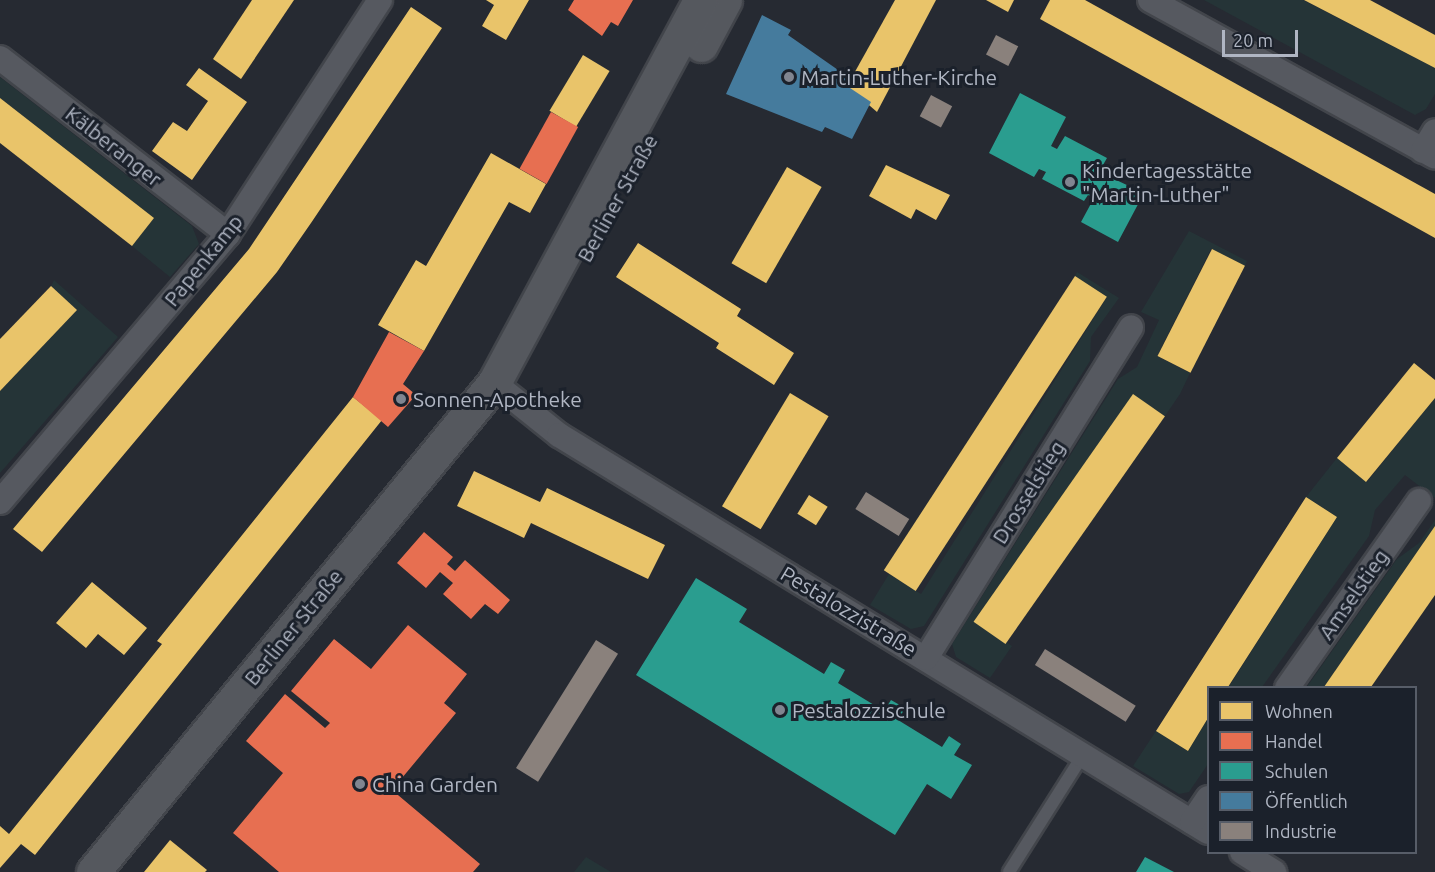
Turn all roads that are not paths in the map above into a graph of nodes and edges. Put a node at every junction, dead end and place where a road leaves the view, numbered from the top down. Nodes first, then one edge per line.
1 (380, 0) edge
2 (700, 0) edge
3 (725, 0) edge
4 (1150, 0) edge
5 (0, 58) edge
6 (1431, 146) edge
7 (228, 234) junction
8 (1131, 327) dead end
9 (494, 383) junction
10 (1419, 501) dead end
11 (0, 502) edge
12 (926, 658) junction
13 (1288, 686) edge
14 (1083, 755) junction
15 (1207, 804) edge
16 (1200, 827) edge
17 (1245, 854) edge
18 (93, 872) edge
19 (1009, 872) edge
20 (1274, 872) edge

1 - 7 street, Papenkamp
2 - 9 street, Berliner Straße
3 - 9 street, Berliner Straße
4 - 6 street
5 - 7 street, Kälberanger
7 - 11 street, Papenkamp
8 - 12 street, Drosselstieg
9 - 12 street, Pestalozzistraße
9 - 18 street, Berliner Straße
10 - 13 street, Amselstieg
12 - 14 street, Pestalozzistraße
14 - 16 street, Pestalozzistraße
14 - 19 lane
15 - 16 street
17 - 20 street

